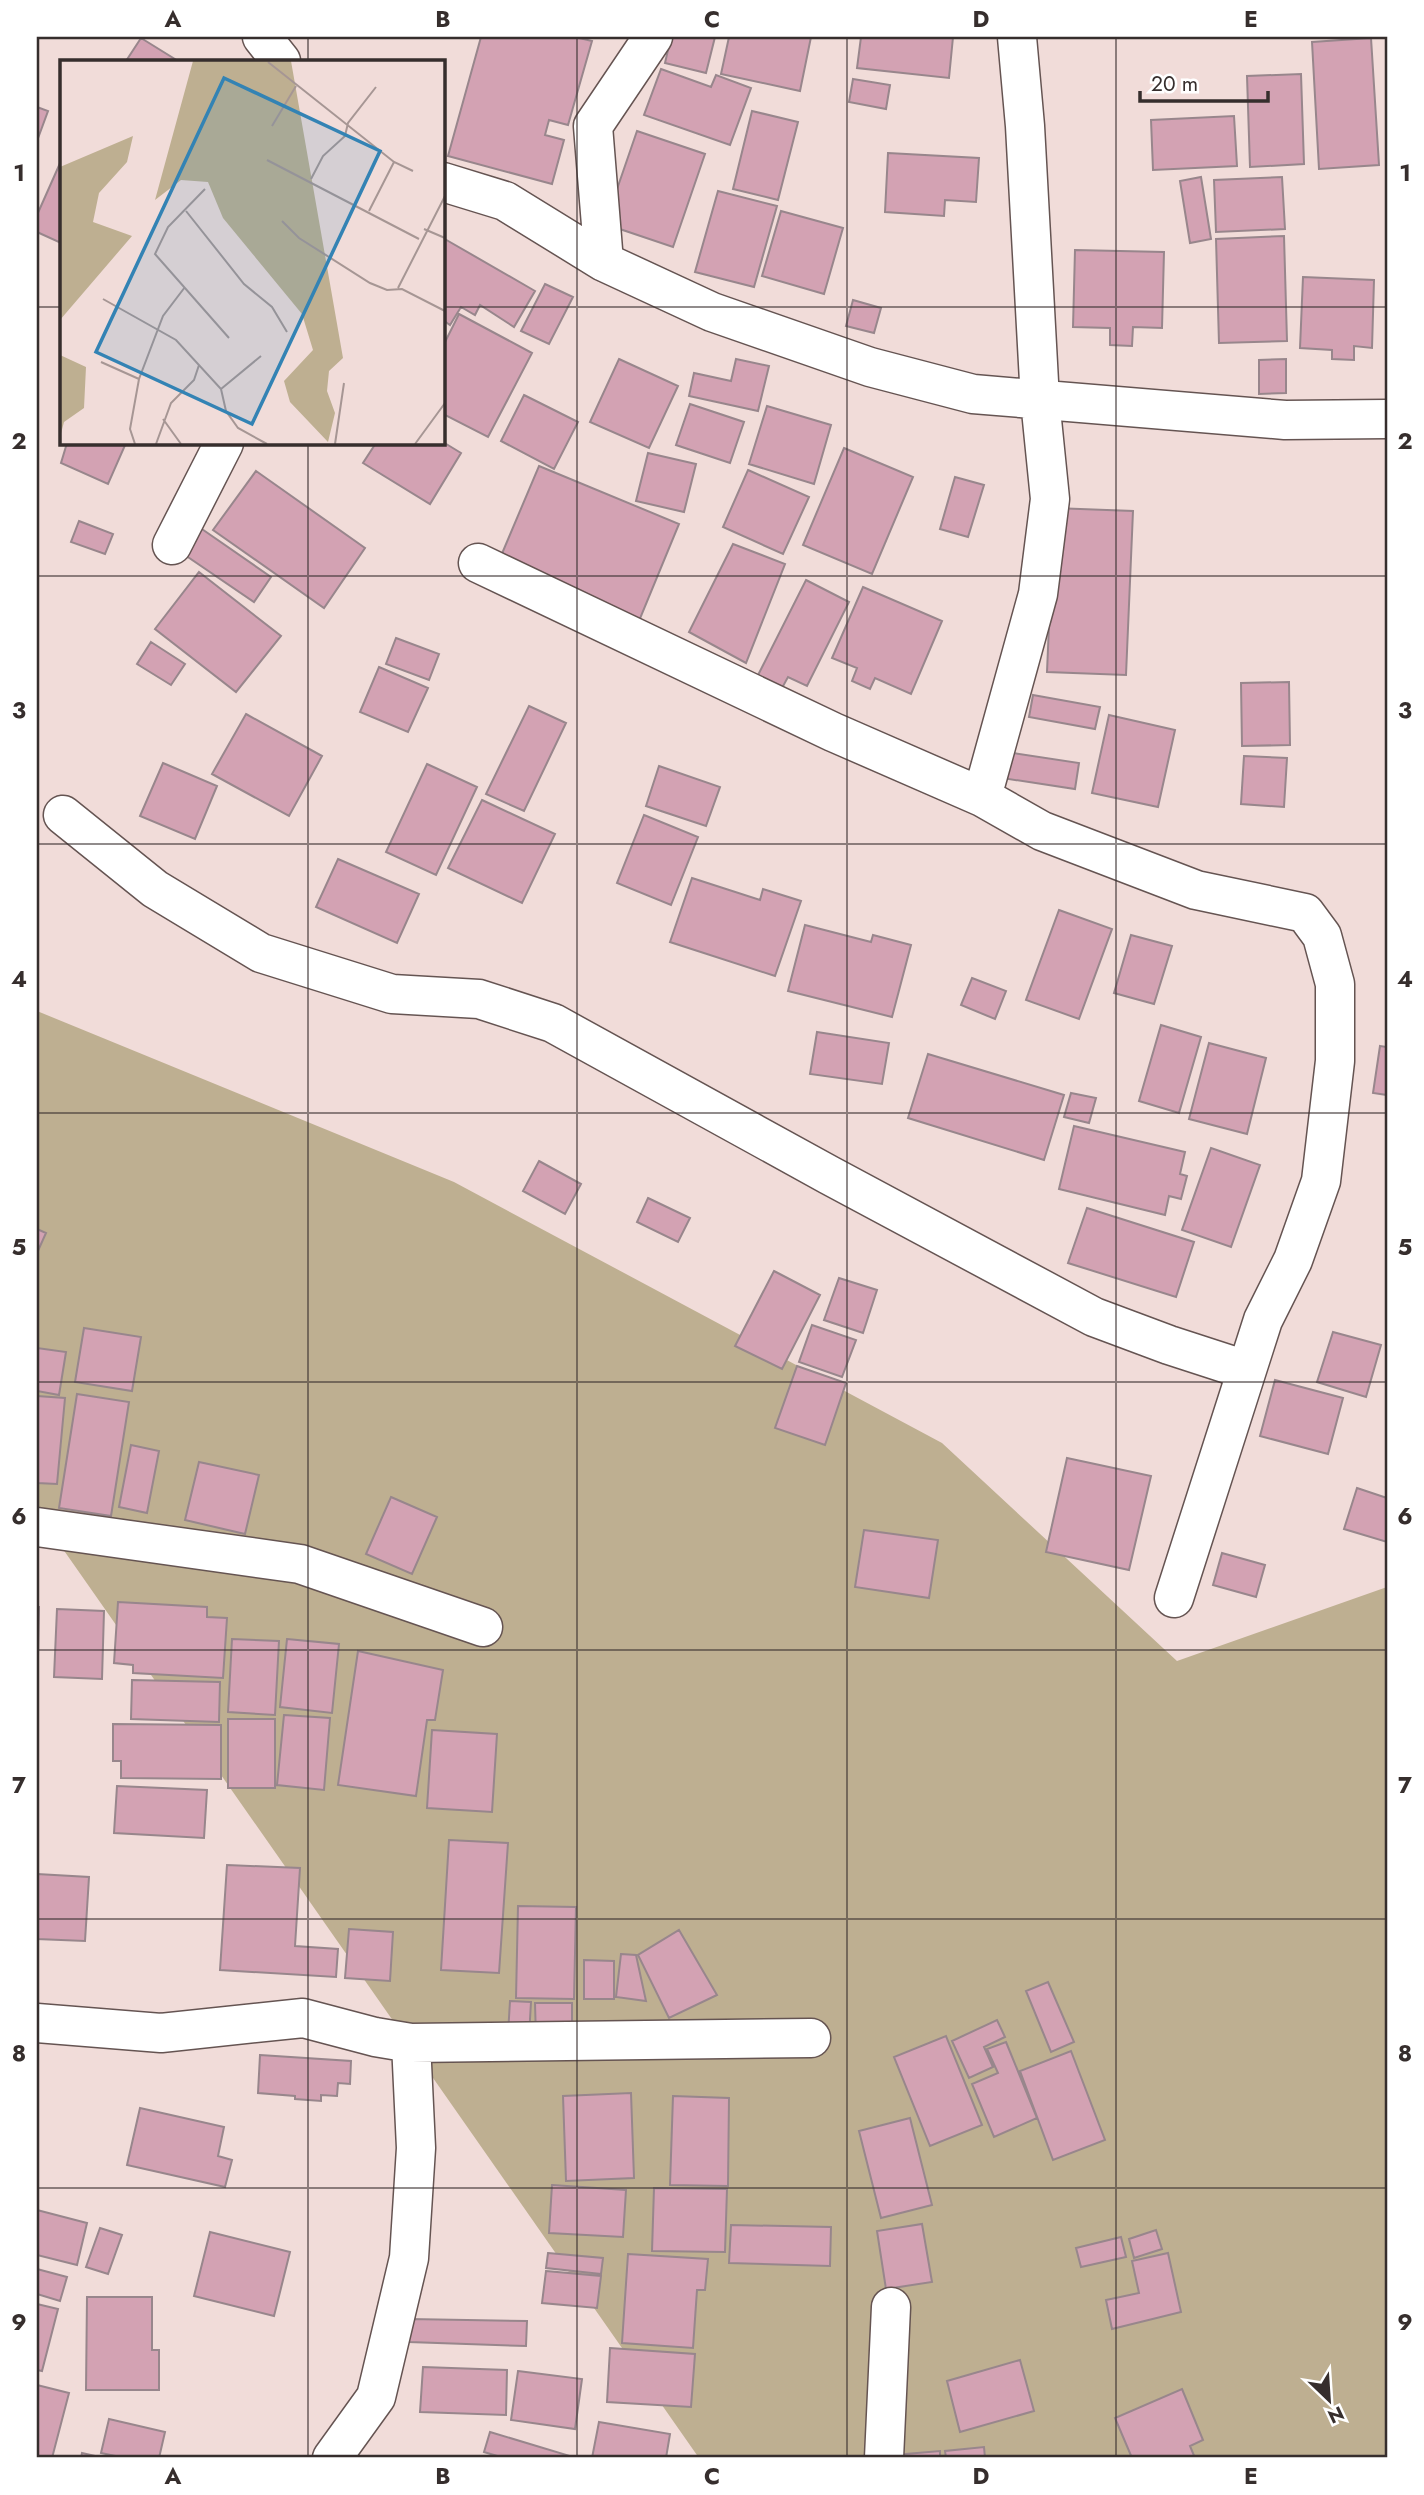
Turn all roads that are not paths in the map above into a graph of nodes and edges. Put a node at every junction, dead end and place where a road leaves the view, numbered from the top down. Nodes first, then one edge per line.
1 (262, 37) edge
2 (653, 37) edge
3 (1017, 37) edge
4 (280, 60) edge
5 (444, 182) edge
6 (604, 262) junction
7 (1040, 400) junction
8 (1387, 419) edge
9 (223, 444) edge
10 (172, 545) dead end
11 (478, 563) dead end
12 (982, 797) junction
13 (63, 815) dead end
14 (1246, 1370) junction
15 (37, 1527) edge
16 (1174, 1598) dead end
17 (483, 1627) dead end
18 (37, 2023) edge
19 (811, 2038) dead end
20 (411, 2043) junction
21 (891, 2307) dead end
22 (332, 2458) edge
23 (884, 2458) edge

1 - 4 street
2 - 6 street
3 - 7 street
5 - 6 street
6 - 7 street
7 - 8 street
7 - 12 street
9 - 10 street
11 - 12 street
12 - 14 street
13 - 14 street
14 - 16 street
15 - 17 street
18 - 20 street
19 - 20 street
20 - 22 street
21 - 23 street

